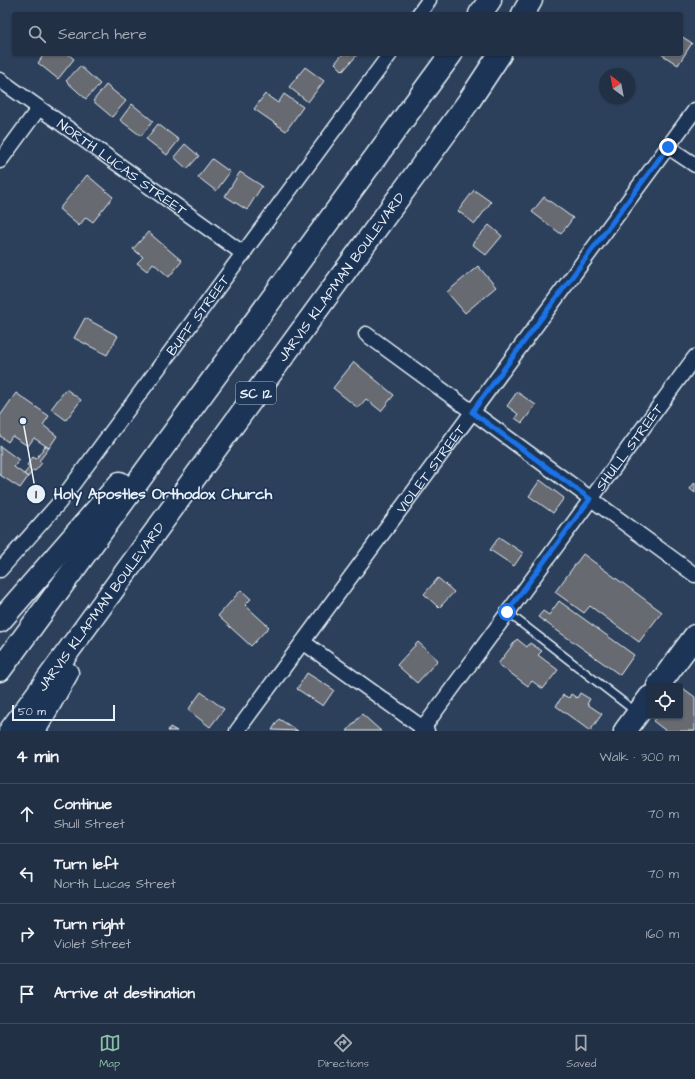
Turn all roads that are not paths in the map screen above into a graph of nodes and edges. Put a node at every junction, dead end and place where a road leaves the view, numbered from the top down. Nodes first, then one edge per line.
1 (429, 0) edge
2 (490, 0) edge
3 (531, 0) edge
4 (420, 12) edge
5 (481, 12) edge
6 (524, 12) edge
7 (389, 56) edge
8 (450, 56) edge
9 (499, 56) edge
10 (0, 80) edge
11 (39, 108) junction
12 (695, 110) edge
13 (668, 147) junction
14 (0, 161) edge
15 (695, 165) edge
16 (244, 254) junction
17 (366, 334) dead end
18 (695, 357) edge
19 (210, 382) junction
20 (472, 412) junction
21 (590, 499) junction
22 (0, 570) edge
23 (694, 572) edge
24 (121, 578) junction
25 (507, 612) junction
26 (0, 621) edge
27 (695, 636) edge
28 (303, 642) junction
29 (0, 670) edge
30 (660, 683) edge
31 (644, 706) edge
32 (424, 730) edge
33 (10, 731) edge
34 (34, 731) edge
35 (237, 731) edge
36 (625, 731) edge

1 - 4 street
2 - 5 main road
3 - 6 main road
7 - 16 street, BUFF STREET
8 - 19 main road
9 - 24 main road, JARVIS KLAPMAN BOULEVARD / SC 12
10 - 11 street, NORTH LUCAS STREET
11 - 14 street
11 - 16 street, NORTH LUCAS STREET
12 - 13 street, VIOLET STREET
13 - 15 street
13 - 20 street, VIOLET STREET
16 - 22 street, BUFF STREET
17 - 20 street
18 - 21 street, SHULL STREET
19 - 26 main road
19 - 29 main road
20 - 21 street
20 - 28 street, VIOLET STREET
21 - 23 street
21 - 25 street, SHULL STREET
24 - 33 main road, JARVIS KLAPMAN BOULEVARD / SC 12
24 - 34 main road
25 - 31 lane
25 - 32 street, SHULL STREET
27 - 30 main road
28 - 32 street
28 - 35 street, VIOLET STREET
31 - 36 main road

